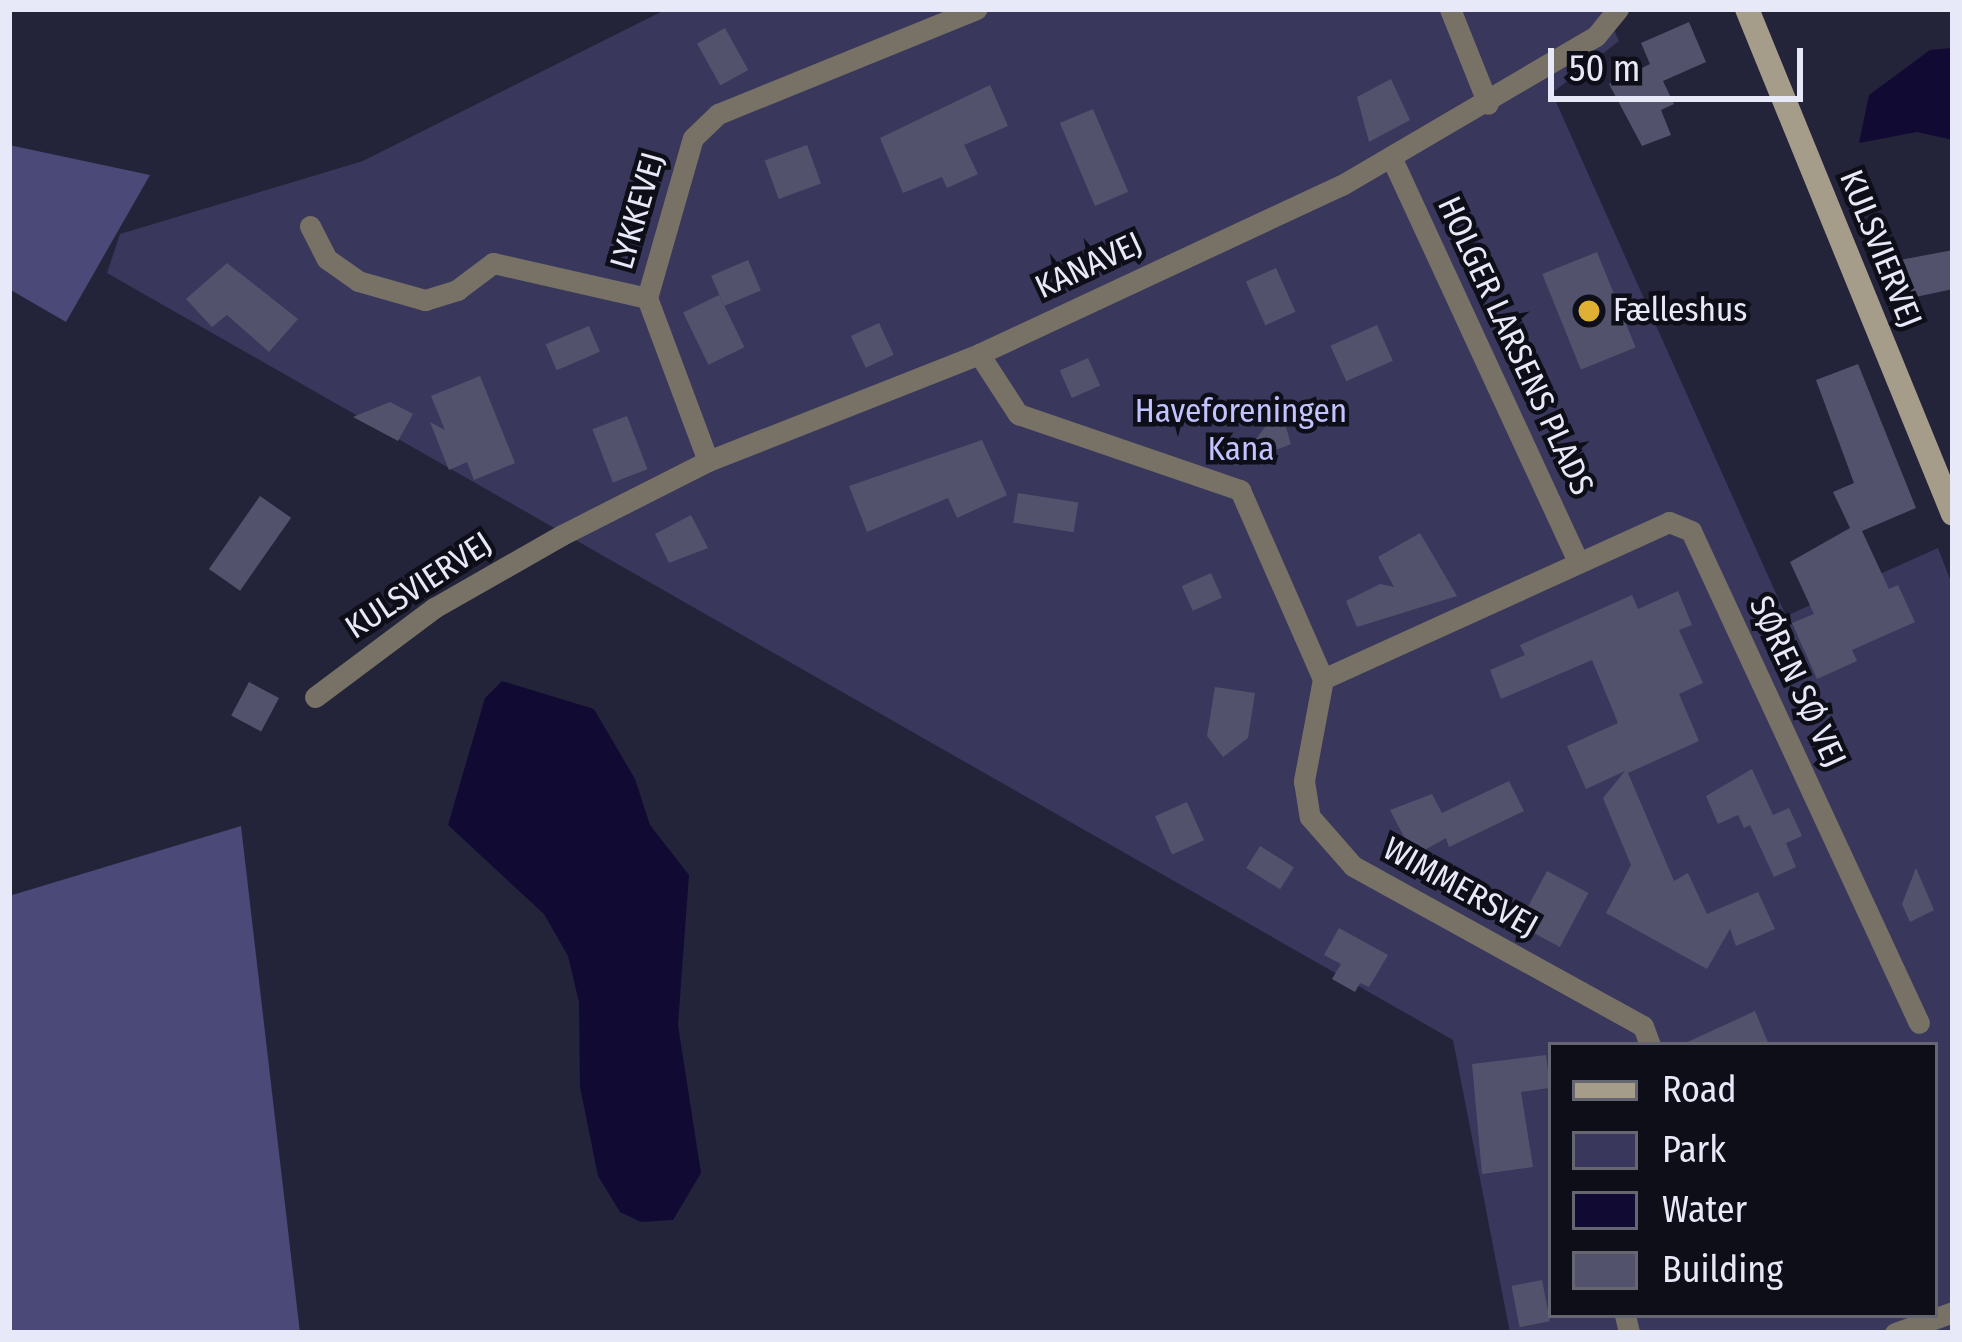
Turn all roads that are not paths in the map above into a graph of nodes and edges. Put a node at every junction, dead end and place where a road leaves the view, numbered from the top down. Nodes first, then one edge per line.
1 (977, 9) edge
2 (1450, 9) edge
3 (1618, 9) edge
4 (1747, 9) edge
5 (1488, 104) junction
6 (1392, 159) junction
7 (310, 226) dead end
8 (647, 298) junction
9 (979, 354) junction
10 (708, 461) junction
11 (1953, 514) edge
12 (562, 535) joint
13 (1578, 562) junction
14 (1322, 679) junction
15 (315, 697) dead end
16 (1919, 1022) dead end
17 (1649, 1042) edge
18 (1936, 1318) edge
19 (1895, 1333) edge

1 - 8 lane, LYKKEVEJ
2 - 5 lane
3 - 5 lane, KANAVEJ
4 - 11 street, KULSVIERVEJ
5 - 6 lane, KANAVEJ
6 - 9 lane, KANAVEJ
6 - 13 lane, HOLGER LARSENS PLADS
7 - 8 lane
8 - 10 lane, LYKKEVEJ
9 - 10 lane, KANAVEJ
9 - 14 lane
10 - 12 lane, KANAVEJ
12 - 15 lane, KULSVIERVEJ
13 - 14 lane, SØREN SØ VEJ
13 - 16 lane, SØREN SØ VEJ
14 - 17 lane, WIMMERSVEJ
18 - 19 lane

